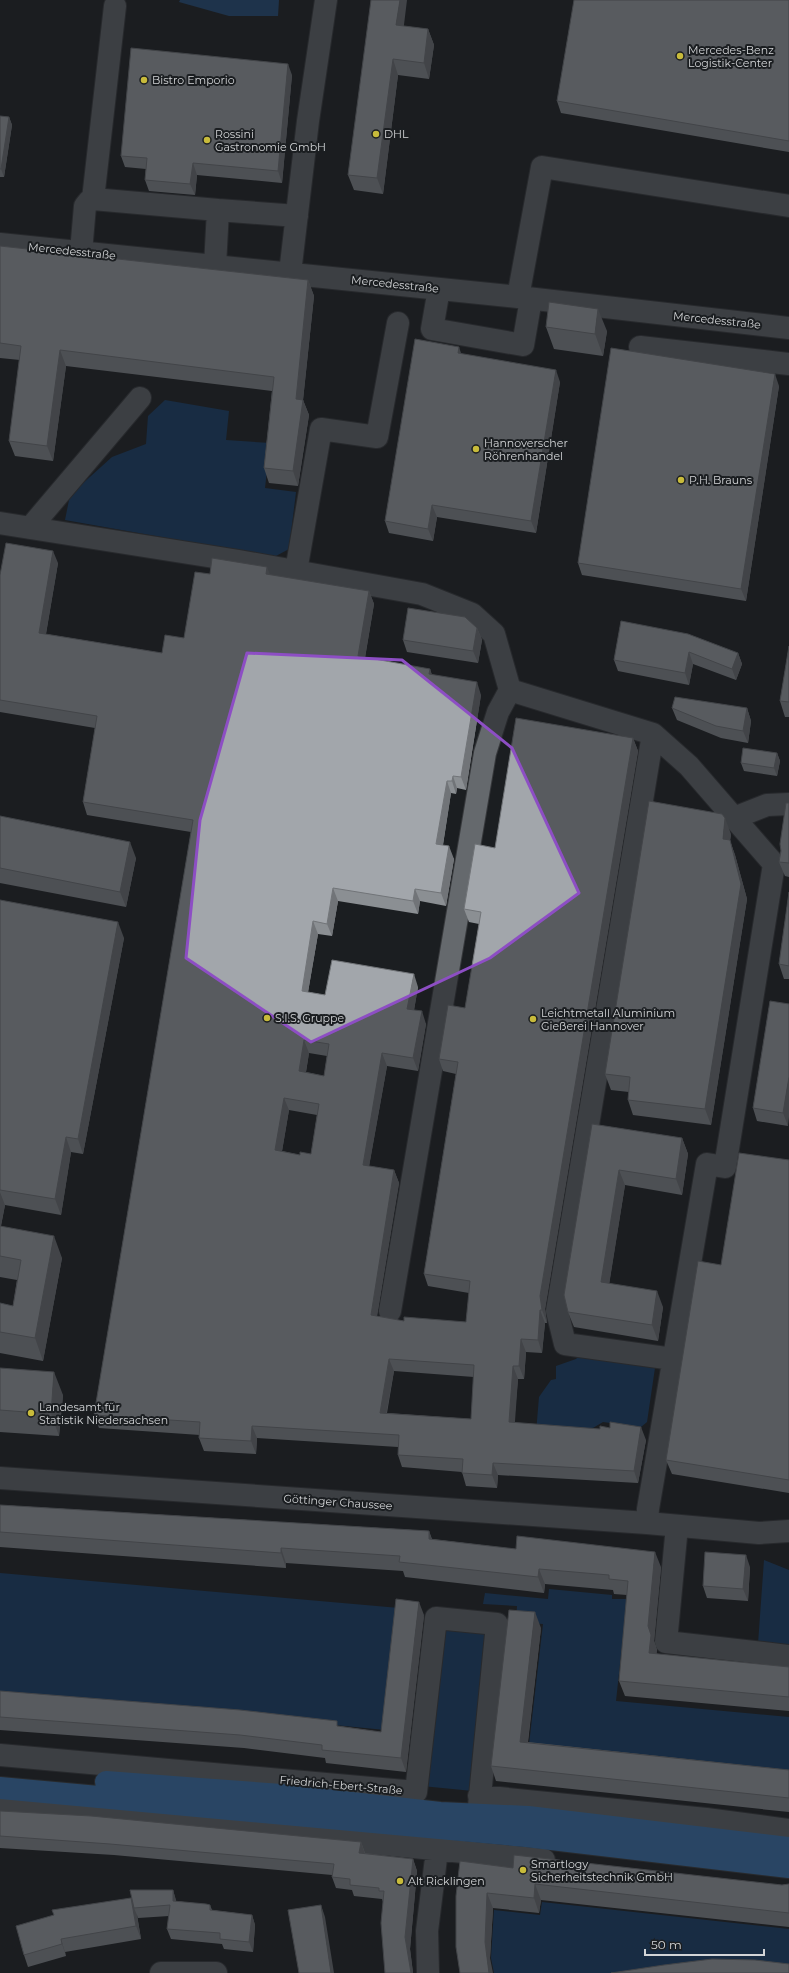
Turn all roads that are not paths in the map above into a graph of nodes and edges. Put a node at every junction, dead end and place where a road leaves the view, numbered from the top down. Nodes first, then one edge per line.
1 (326, 0) edge
2 (115, 6) dead end
3 (93, 199) junction
4 (789, 206) edge
5 (218, 210) junction
6 (296, 216) junction
7 (0, 244) edge
8 (81, 252) junction
9 (215, 266) junction
10 (290, 273) junction
11 (439, 289) junction
12 (525, 298) junction
13 (398, 323) dead end
14 (789, 328) edge
15 (640, 347) dead end
16 (789, 364) edge
17 (140, 398) dead end
18 (0, 523) edge
19 (30, 528) junction
20 (296, 571) junction
21 (510, 690) junction
22 (653, 734) junction
23 (789, 804) edge
24 (734, 818) junction
25 (728, 1152) junction
26 (751, 1156) edge
27 (390, 1310) dead end
28 (673, 1360) junction
29 (0, 1478) edge
30 (647, 1523) junction
31 (677, 1526) junction
32 (789, 1531) edge
33 (759, 1533) junction
34 (789, 1545) edge
35 (789, 1656) edge
36 (0, 1755) edge
37 (0, 1773) edge
38 (0, 1788) edge
39 (0, 1806) edge
40 (478, 1806) junction
41 (704, 1828) junction
42 (789, 1830) edge
43 (439, 1839) junction
44 (789, 1848) edge
45 (567, 1862) edge
46 (789, 1867) edge
47 (160, 1973) edge
48 (216, 1973) edge
49 (428, 1973) edge

1 - 6 street
2 - 3 street
3 - 5 street
3 - 8 street
4 - 12 street
5 - 6 street
5 - 9 street
6 - 10 street
7 - 8 street, Mercedesstraße
8 - 9 street, Mercedesstraße
9 - 10 street, Mercedesstraße
10 - 11 street, Mercedesstraße
11 - 12 street, Mercedesstraße
11 - 12 street
12 - 14 street, Mercedesstraße
13 - 20 street
15 - 16 street
17 - 19 street
18 - 19 street
19 - 20 street
20 - 21 street
21 - 22 street
21 - 27 street
22 - 24 street
22 - 28 street
23 - 24 street
24 - 25 street
25 - 26 street
25 - 28 street
28 - 30 street
29 - 30 street, Göttinger Chaussee
30 - 31 street, Göttinger Chaussee
31 - 33 street, Göttinger Chaussee
31 - 35 street
32 - 33 street, Göttinger Chaussee
33 - 34 street, Göttinger Chaussee
36 - 40 street, Friedrich-Ebert-Straße
37 - 40 main road, Friedrich-Ebert-Straße
38 - 43 main road
39 - 43 street
40 - 41 main road, Friedrich-Ebert-Straße
41 - 42 street, Friedrich-Ebert-Straße
41 - 44 main road, Friedrich-Ebert-Straße
43 - 45 street
43 - 46 main road
43 - 49 street
47 - 48 street

